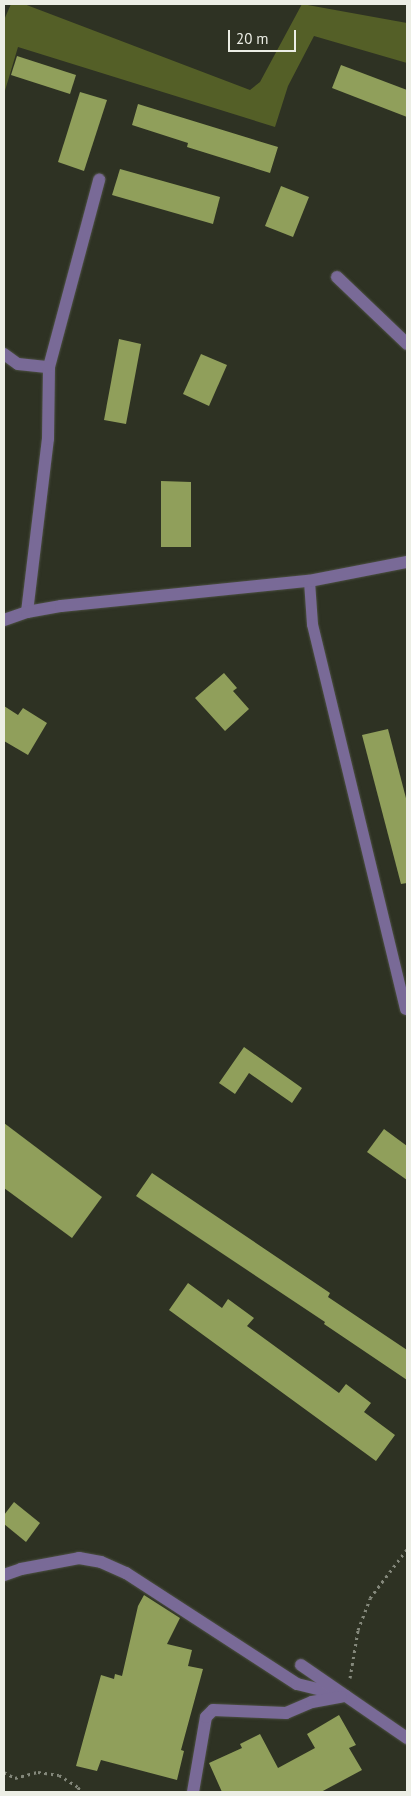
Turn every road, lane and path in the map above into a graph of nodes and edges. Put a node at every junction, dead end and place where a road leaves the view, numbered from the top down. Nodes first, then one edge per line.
1 (98, 180) dead end
2 (337, 277) dead end
3 (407, 344) edge
4 (4, 354) edge
5 (49, 367) junction
6 (407, 562) edge
7 (309, 581) junction
8 (27, 612) junction
9 (4, 620) edge
10 (405, 1010) dead end
11 (407, 1549) edge
12 (4, 1575) edge
13 (301, 1665) dead end
14 (346, 1696) junction
15 (407, 1738) edge
16 (4, 1772) edge
17 (81, 1792) edge
18 (193, 1792) edge

1 - 5 street
2 - 3 street
4 - 5 street
5 - 8 street
6 - 7 street
7 - 8 street
7 - 10 lane
8 - 9 street
11 - 14 path
12 - 14 street
13 - 14 street
14 - 15 street
14 - 18 street
16 - 17 path

